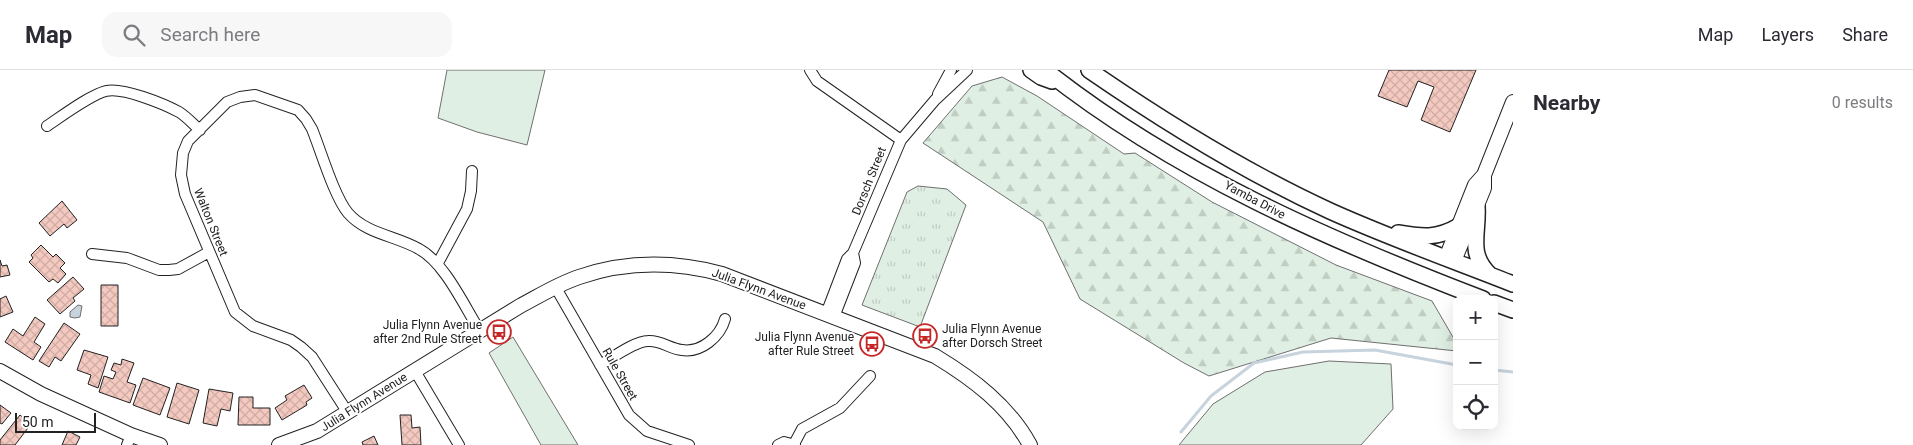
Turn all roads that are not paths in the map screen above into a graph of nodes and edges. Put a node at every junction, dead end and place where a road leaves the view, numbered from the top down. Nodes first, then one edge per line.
1 (810, 70) edge
2 (951, 70) edge
3 (967, 70) edge
4 (1031, 70) edge
5 (1045, 70) edge
6 (1089, 70) edge
7 (1063, 84) junction
8 (935, 100) junction
9 (1513, 102) edge
10 (47, 126) dead end
11 (200, 130) junction
12 (899, 144) junction
13 (472, 171) dead end
14 (1484, 175) junction
15 (1477, 206) junction
16 (1458, 226) junction
17 (1372, 229) junction
18 (209, 252) junction
19 (92, 254) dead end
20 (1450, 259) junction
21 (438, 263) junction
22 (1490, 274) junction
23 (1440, 282) junction
24 (1513, 284) edge
25 (556, 288) junction
26 (1473, 295) edge
27 (1498, 304) edge
28 (1513, 310) edge
29 (830, 315) junction
30 (725, 319) dead end
31 (480, 331) junction
32 (600, 365) junction
33 (0, 371) edge
34 (415, 371) junction
35 (870, 376) dead end
36 (348, 412) junction
37 (129, 440) edge
38 (795, 444) edge
39 (1028, 444) edge
40 (160, 445) edge
41 (279, 445) edge
42 (459, 445) edge
43 (689, 445) edge
44 (778, 445) edge

1 - 12 street
2 - 8 street, Dorsch Street
3 - 8 street, Dorsch Street
4 - 7 main road
5 - 7 main road, Yamba Drive
6 - 17 main road, Yamba Drive
7 - 23 main road, Yamba Drive
8 - 12 street, Dorsch Street
9 - 14 street
10 - 11 street
11 - 18 street, Walton Street
11 - 21 street, Walton Street
12 - 29 street, Dorsch Street
13 - 21 street
14 - 15 street
14 - 16 street
15 - 20 street
15 - 22 main road
16 - 17 main road
16 - 20 street
17 - 20 main road
18 - 19 street
18 - 36 street, Walton Street
20 - 22 main road
20 - 23 main road
21 - 31 street, Walton Street
22 - 24 main road
23 - 26 main road, Yamba Drive
25 - 29 street, Julia Flynn Avenue
25 - 31 street, Julia Flynn Avenue
25 - 32 street, Rule Street
27 - 28 main road
29 - 39 street, Julia Flynn Avenue
30 - 32 street
31 - 34 street, Julia Flynn Avenue
32 - 43 street, Rule Street
33 - 37 street
34 - 36 street, Julia Flynn Avenue
34 - 42 street
35 - 38 street
36 - 41 street, Julia Flynn Avenue
37 - 40 street
38 - 44 street

